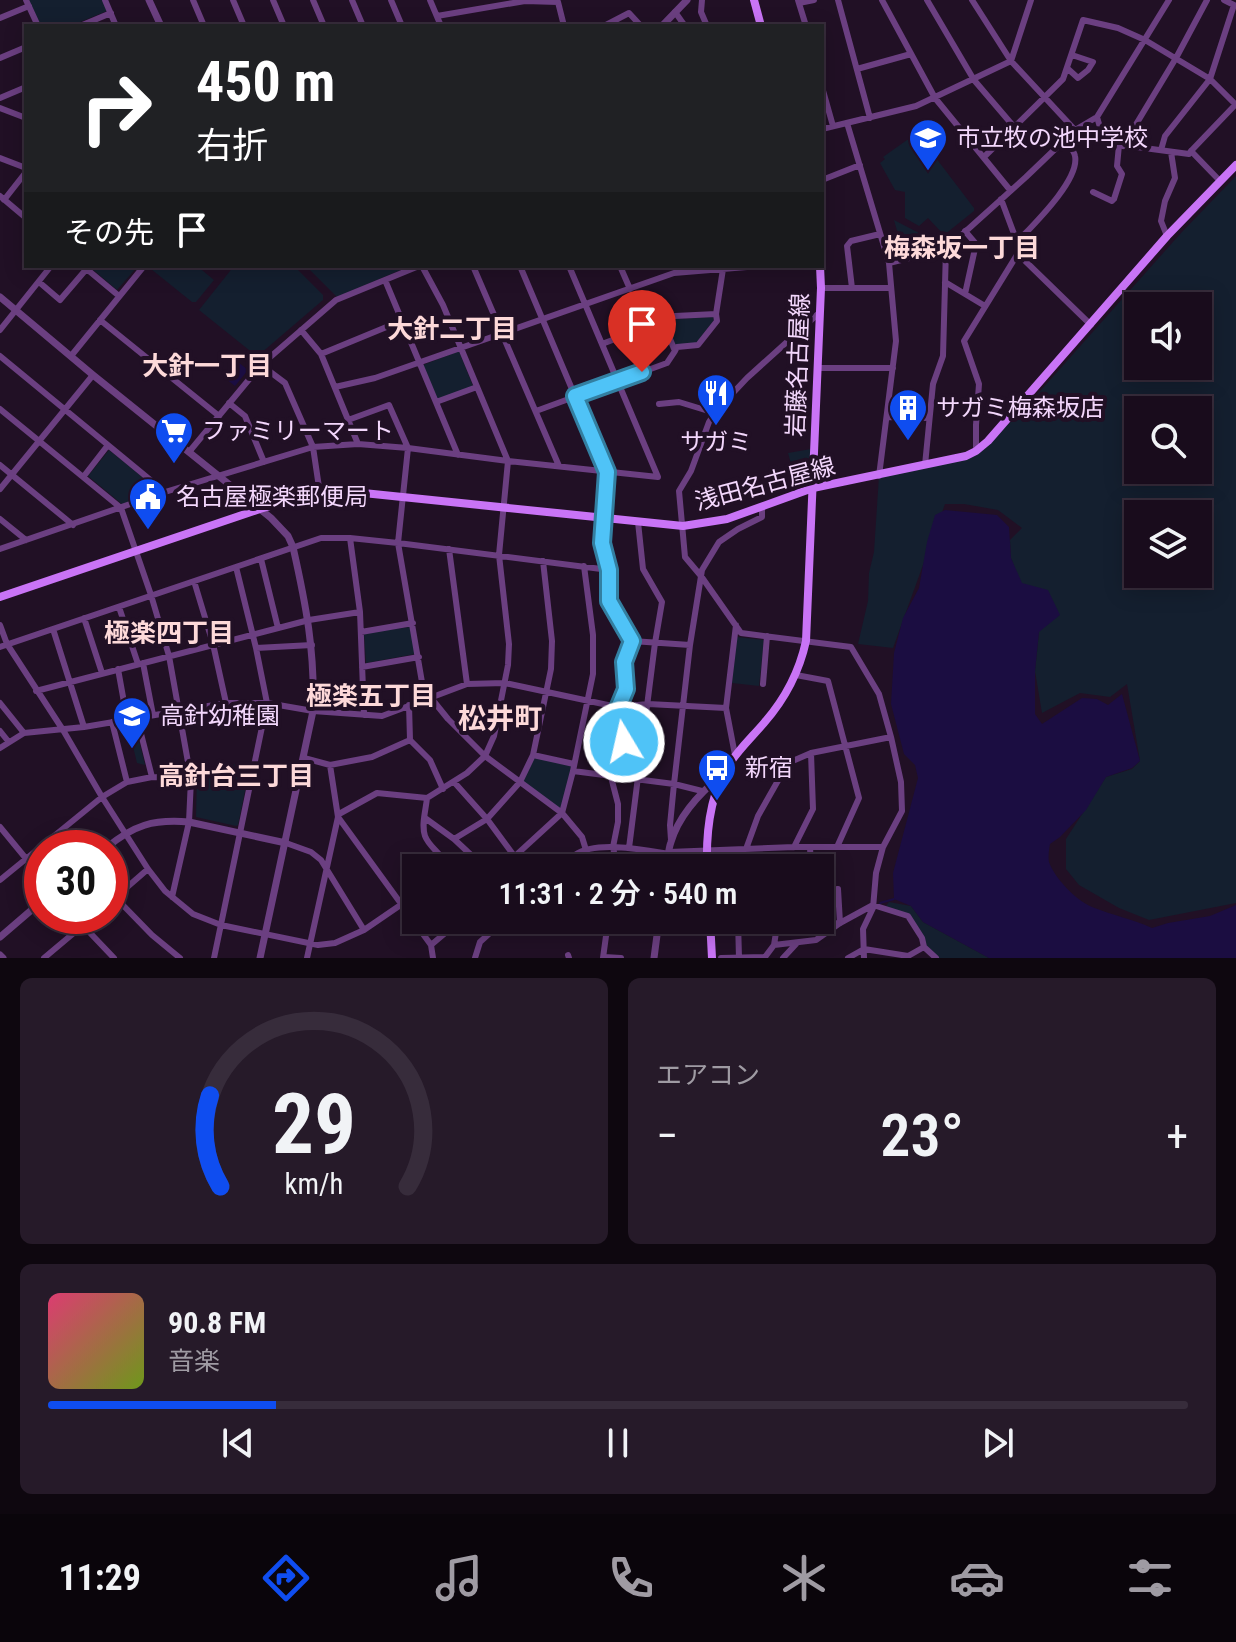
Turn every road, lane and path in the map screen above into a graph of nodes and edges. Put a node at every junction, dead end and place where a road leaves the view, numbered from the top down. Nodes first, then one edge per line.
1 (105, 0) edge
2 (149, 0) edge
3 (193, 0) edge
4 (233, 0) edge
5 (273, 0) edge
6 (313, 0) edge
7 (352, 0) edge
8 (391, 0) edge
9 (430, 0) edge
10 (687, 0) edge
11 (702, 0) edge
12 (754, 0) edge
13 (814, 0) edge
14 (838, 0) edge
15 (882, 0) edge
16 (927, 0) edge
17 (972, 0) edge
18 (1031, 0) edge
19 (1169, 0) edge
20 (1207, 0) edge
21 (1224, 0) edge
22 (799, 2) edge
23 (28, 3) edge
24 (1235, 3) edge
25 (675, 12) junction
26 (111, 13) junction
27 (437, 16) junction
28 (0, 18) edge
29 (37, 24) edge
30 (85, 24) edge
31 (115, 24) edge
32 (160, 24) edge
33 (203, 24) edge
34 (243, 24) edge
35 (283, 24) edge
36 (323, 24) edge
37 (362, 24) edge
38 (401, 24) edge
39 (440, 24) edge
40 (564, 24) edge
41 (608, 24) edge
42 (639, 24) edge
43 (664, 24) edge
44 (684, 24) edge
45 (706, 24) edge
46 (760, 24) edge
47 (805, 24) edge
48 (1145, 40) junction
49 (24, 48) edge
50 (911, 54) junction
51 (1072, 55) junction
52 (0, 58) edge
53 (1176, 58) junction
54 (1011, 61) junction
55 (1067, 68) junction
56 (857, 69) junction
57 (1210, 79) junction
58 (974, 80) junction
59 (24, 88) edge
60 (824, 94) edge
61 (0, 98) edge
62 (935, 98) junction
63 (1044, 99) junction
64 (1236, 105) edge
65 (0, 108) edge
66 (24, 117) edge
67 (1097, 117) junction
68 (870, 118) junction
69 (847, 123) junction
70 (833, 126) junction
71 (824, 128) edge
72 (1015, 128) junction
73 (1075, 130) junction
74 (1065, 139) junction
75 (1121, 146) junction
76 (1161, 150) junction
77 (1191, 151) junction
78 (1171, 152) junction
79 (984, 157) junction
80 (0, 158) edge
81 (860, 165) junction
82 (1236, 165) edge
83 (24, 169) edge
84 (24, 172) edge
85 (824, 179) edge
86 (1220, 181) junction
87 (1010, 190) junction
88 (1093, 192) dead end
89 (2, 198) edge
90 (1001, 199) junction
91 (24, 216) edge
92 (965, 231) junction
93 (880, 234) junction
94 (1167, 236) junction
95 (1017, 242) junction
96 (946, 249) junction
97 (1018, 254) junction
98 (889, 263) junction
99 (50, 268) edge
100 (85, 268) edge
101 (87, 268) edge
102 (142, 268) edge
103 (416, 268) edge
104 (422, 268) edge
105 (474, 268) edge
106 (521, 268) edge
107 (570, 268) edge
108 (621, 268) edge
109 (722, 268) edge
110 (820, 268) edge
111 (672, 270) edge
112 (385, 280) junction
113 (39, 282) junction
114 (945, 282) junction
115 (821, 288) junction
116 (852, 288) junction
117 (890, 288) junction
118 (630, 289) junction
119 (965, 294) junction
120 (119, 296) junction
121 (0, 297) edge
122 (585, 305) junction
123 (985, 306) junction
124 (17, 310) junction
125 (819, 313) junction
126 (716, 314) junction
127 (100, 320) junction
128 (543, 320) junction
129 (662, 320) junction
130 (401, 321) junction
131 (1091, 325) junction
132 (0, 330) edge
133 (301, 330) junction
134 (503, 334) junction
135 (602, 344) junction
136 (461, 349) junction
137 (675, 351) junction
138 (321, 354) junction
139 (0, 356) edge
140 (71, 356) junction
141 (419, 363) junction
142 (261, 365) junction
143 (818, 368) junction
144 (893, 368) junction
145 (93, 375) junction
146 (617, 381) junction
147 (335, 387) junction
148 (477, 387) junction
149 (575, 396) junction
150 (436, 402) junction
151 (229, 403) junction
152 (659, 404) dead end
153 (0, 409) edge
154 (65, 410) junction
155 (536, 411) junction
156 (715, 413) junction
157 (219, 416) junction
158 (887, 417) junction
159 (929, 418) junction
160 (348, 420) junction
161 (39, 442) junction
162 (358, 444) junction
163 (108, 445) junction
164 (313, 447) junction
165 (408, 448) junction
166 (976, 451) junction
167 (189, 452) junction
168 (458, 455) junction
169 (508, 461) junction
170 (264, 462) junction
171 (0, 465) edge
172 (925, 465) junction
173 (559, 466) junction
174 (607, 472) junction
175 (12, 475) junction
176 (84, 476) junction
177 (218, 476) junction
178 (879, 476) junction
179 (813, 488) junction
180 (0, 489) edge
181 (165, 492) junction
182 (320, 494) junction
183 (402, 495) junction
184 (121, 508) junction
185 (504, 508) junction
186 (762, 508) junction
187 (260, 509) junction
188 (605, 518) junction
189 (0, 519) edge
190 (638, 522) junction
191 (73, 525) junction
192 (683, 526) junction
193 (350, 538) junction
194 (26, 540) junction
195 (398, 543) junction
196 (293, 547) junction
197 (0, 549) edge
198 (449, 549) junction
199 (136, 551) junction
200 (499, 555) junction
201 (261, 559) junction
202 (543, 561) junction
203 (584, 566) junction
204 (236, 567) junction
205 (609, 570) junction
206 (701, 576) junction
207 (194, 581) junction
208 (151, 595) junction
209 (0, 597) edge
210 (119, 607) junction
211 (360, 612) junction
212 (84, 618) junction
213 (309, 620) junction
214 (413, 623) junction
215 (0, 625) edge
216 (736, 625) junction
217 (278, 628) junction
218 (53, 629) junction
219 (361, 632) junction
220 (253, 634) junction
221 (767, 636) junction
222 (632, 641) junction
223 (806, 641) junction
224 (655, 643) junction
225 (213, 644) junction
226 (312, 645) junction
227 (690, 645) junction
228 (4, 646) edge
229 (256, 648) junction
230 (169, 656) junction
231 (419, 657) junction
232 (140, 663) junction
233 (362, 667) junction
234 (118, 669) junction
235 (102, 673) junction
236 (796, 675) junction
237 (69, 681) junction
238 (505, 683) junction
239 (467, 684) junction
240 (763, 684) dead end
241 (36, 691) junction
242 (547, 691) junction
243 (431, 697) junction
244 (587, 700) junction
245 (0, 703) edge
246 (226, 703) junction
247 (267, 703) junction
248 (648, 704) junction
249 (684, 704) junction
250 (409, 705) junction
251 (617, 707) junction
252 (726, 708) junction
253 (179, 711) junction
254 (313, 711) junction
255 (153, 715) junction
256 (364, 715) junction
257 (137, 718) junction
258 (127, 719) junction
259 (112, 722) junction
260 (84, 727) junction
261 (63, 730) junction
262 (0, 731) edge
263 (24, 733) junction
264 (891, 737) junction
265 (410, 740) junction
266 (8, 741) junction
267 (845, 745) junction
268 (0, 748) edge
269 (811, 753) junction
270 (533, 755) junction
271 (735, 755) junction
272 (485, 756) junction
273 (304, 758) junction
274 (330, 765) junction
275 (573, 767) junction
276 (724, 773) junction
277 (152, 777) junction
278 (611, 777) junction
279 (191, 779) junction
280 (639, 780) junction
281 (127, 782) junction
282 (454, 782) junction
283 (520, 782) junction
284 (674, 784) junction
285 (443, 789) junction
286 (702, 791) junction
287 (102, 797) junction
288 (427, 798) junction
289 (562, 813) junction
290 (338, 816) junction
291 (425, 818) junction
292 (487, 819) junction
293 (189, 822) junction
294 (0, 827) edge
295 (61, 830) edge
296 (123, 830) edge
297 (128, 832) edge
298 (241, 834) junction
299 (128, 838) edge
300 (454, 839) junction
301 (671, 841) junction
302 (286, 843) junction
303 (613, 847) junction
304 (794, 847) junction
305 (810, 847) junction
306 (837, 847) junction
307 (883, 847) junction
308 (629, 848) junction
309 (746, 849) junction
310 (586, 850) junction
311 (707, 850) junction
312 (669, 853) junction
313 (439, 854) edge
314 (470, 854) edge
315 (513, 854) edge
316 (517, 854) edge
317 (576, 854) edge
318 (614, 854) edge
319 (707, 854) edge
320 (745, 854) edge
321 (810, 854) edge
322 (24, 856) edge
323 (24, 860) edge
324 (148, 869) junction
325 (326, 869) junction
326 (0, 880) edge
327 (128, 886) edge
328 (834, 889) edge
329 (172, 897) junction
330 (402, 904) joint
331 (873, 905) junction
332 (128, 913) edge
333 (24, 916) edge
334 (834, 923) edge
335 (840, 923) junction
336 (221, 925) junction
337 (364, 930) junction
338 (74, 934) edge
339 (89, 934) edge
340 (266, 934) junction
341 (423, 934) edge
342 (444, 934) edge
343 (489, 934) edge
344 (607, 934) edge
345 (657, 934) edge
346 (711, 934) edge
347 (738, 934) edge
348 (776, 934) edge
349 (0, 937) edge
350 (797, 942) junction
351 (310, 944) junction
352 (431, 945) junction
353 (774, 945) junction
354 (924, 947) junction
355 (864, 949) junction
356 (52, 952) junction
357 (604, 957) edge
358 (908, 957) edge
359 (44, 958) edge
360 (58, 958) edge
361 (114, 958) edge
362 (180, 958) edge
363 (214, 958) edge
364 (260, 958) edge
365 (308, 958) edge
366 (433, 958) edge
367 (475, 958) edge
368 (621, 958) edge
369 (654, 958) edge
370 (712, 958) edge
371 (721, 958) edge
372 (739, 958) edge
373 (783, 958) edge
374 (848, 958) edge
375 (864, 958) edge
376 (936, 958) edge

1 - 26 street
2 - 32 street
3 - 33 street
4 - 34 street
5 - 35 street
6 - 36 street
7 - 37 street
8 - 38 street
9 - 27 street
10 - 25 street
11 - 45 street
12 - 46 main road
13 - 22 street
14 - 56 street
15 - 50 street
16 - 58 street
17 - 54 street
18 - 54 street
19 - 48 street
20 - 53 street
21 - 24 street
22 - 47 street
23 - 28 street
23 - 29 street
24 - 57 street
25 - 43 street
25 - 44 street
26 - 30 street
26 - 31 street
27 - 39 street
27 - 40 street
41 - 42 street
48 - 51 street
48 - 53 street
48 - 67 street
49 - 52 street
50 - 56 street
50 - 62 street
51 - 55 street
51 - 55 street
53 - 57 street
53 - 75 street
54 - 58 street
54 - 63 street
55 - 63 street
56 - 68 street
57 - 64 street
57 - 76 street
58 - 62 street
58 - 72 street
59 - 61 street
60 - 70 street
62 - 68 street
62 - 79 street
63 - 72 street
63 - 73 street
64 - 77 street
65 - 66 street
67 - 73 street
67 - 75 street
68 - 69 street
69 - 70 street
69 - 81 street
70 - 71 street
72 - 79 street
73 - 74 street
74 - 87 street
74 - 95 street
75 - 76 street
75 - 88 street
76 - 78 street
77 - 78 street
77 - 86 street
78 - 94 street
79 - 87 street
80 - 83 street
81 - 85 street
81 - 93 street
82 - 86 main road, 浅田名古屋線
84 - 89 street
86 - 94 main road, 浅田名古屋線
87 - 90 street
89 - 91 street
90 - 92 street
90 - 95 street
92 - 96 street
92 - 119 street
93 - 98 street
93 - 116 street
94 - 131 main road, 浅田名古屋線
95 - 97 street
96 - 98 street
96 - 114 street
97 - 123 street
97 - 131 street
98 - 117 street
99 - 113 street
100 - 113 street
101 - 120 street
102 - 120 street
103 - 112 street
104 - 136 street
105 - 134 street
106 - 128 street
107 - 122 street
108 - 118 street
109 - 111 street
109 - 126 street
110 - 115 main road, 岩藤名古屋線
111 - 118 street
112 - 130 street
112 - 133 street
113 - 124 street
114 - 119 street
114 - 159 street
115 - 116 street
115 - 125 main road, 岩藤名古屋線
116 - 117 street
117 - 144 street
118 - 122 street
119 - 123 street
120 - 127 street
121 - 124 street
122 - 128 street
122 - 135 street
123 - 166 street
124 - 132 street
124 - 140 street
125 - 143 main road, 岩藤名古屋線
125 - 156 street
126 - 129 street
126 - 137 street
127 - 140 street
127 - 157 street
128 - 134 street
128 - 149 street
129 - 135 street
129 - 137 street
130 - 138 street
130 - 141 street
131 - 166 main road, 浅田名古屋線
133 - 138 street
133 - 142 street
134 - 136 street
134 - 155 street
135 - 146 street
136 - 141 street
136 - 148 street
137 - 146 street
138 - 147 street
139 - 154 street
140 - 145 street
141 - 147 street
141 - 150 street
142 - 151 street
142 - 164 street
143 - 144 street
143 - 179 main road, 岩藤名古屋線
144 - 158 street
145 - 154 street
145 - 167 street
146 - 149 street
146 - 174 street
147 - 160 street
148 - 150 street
148 - 169 street
149 - 155 street
149 - 174 street
150 - 168 street
151 - 157 street
151 - 170 street
152 - 156 street
153 - 161 street
154 - 161 street
154 - 163 street
155 - 173 street
156 - 192 street
157 - 167 street
158 - 159 street
158 - 178 street
159 - 172 street
160 - 162 street
160 - 165 street
161 - 175 street
161 - 176 street
162 - 164 street
162 - 165 street
163 - 176 street
163 - 181 street
164 - 170 street
164 - 182 street
165 - 168 street
165 - 183 street
166 - 172 main road, 浅田名古屋線
167 - 177 street
168 - 169 street
169 - 173 street
169 - 185 street
170 - 177 street
171 - 175 street
172 - 178 main road, 浅田名古屋線
173 - 174 street
174 - 188 street
175 - 180 street
175 - 191 street
176 - 184 street
177 - 181 street
177 - 187 street
178 - 179 main road, 浅田名古屋線
179 - 186 main road, 浅田名古屋線
179 - 223 main road, 岩藤名古屋線
181 - 184 street
182 - 183 main road, 浅田名古屋線
182 - 187 main road, 浅田名古屋線
183 - 185 main road, 浅田名古屋線
183 - 195 street
184 - 191 street
184 - 199 street
185 - 188 main road, 浅田名古屋線
185 - 200 street
186 - 192 main road, 浅田名古屋線
186 - 206 street
187 - 196 street
187 - 199 main road, 浅田名古屋線
188 - 190 main road, 浅田名古屋線
188 - 205 street
189 - 194 street
190 - 192 main road, 浅田名古屋線
190 - 224 street
191 - 194 street
192 - 206 street
193 - 195 street
193 - 196 street
193 - 211 street
194 - 197 street
195 - 198 street
195 - 214 street
196 - 201 street
196 - 213 street
198 - 200 street
198 - 239 street
199 - 208 street
199 - 209 main road, 浅田名古屋線
200 - 202 street
200 - 238 street
201 - 204 street
201 - 217 street
202 - 203 street
202 - 242 street
203 - 205 street
203 - 244 street
204 - 207 street
204 - 220 street
205 - 222 street
206 - 216 street
206 - 227 street
207 - 208 street
207 - 225 street
208 - 210 street
208 - 230 street
210 - 212 street
210 - 232 street
211 - 213 street
211 - 219 street
212 - 218 street
212 - 235 street
213 - 217 street
213 - 226 street
214 - 219 street
214 - 231 street
215 - 228 street
216 - 221 street
216 - 252 street
217 - 220 street
218 - 228 street
218 - 237 street
219 - 233 street
220 - 225 street
220 - 229 street
221 - 223 street
221 - 240 street
222 - 224 street
222 - 251 street
223 - 236 main road, 岩藤名古屋線
223 - 264 street
224 - 227 street
224 - 248 street
225 - 230 street
225 - 246 street
226 - 229 street
226 - 254 street
227 - 249 street
228 - 241 street
229 - 247 street
230 - 232 street
230 - 253 street
231 - 233 street
231 - 243 street
232 - 234 street
232 - 255 street
233 - 256 street
234 - 235 street
234 - 258 street
235 - 237 street
236 - 267 street
236 - 271 main road, 岩藤名古屋線
237 - 241 street
237 - 260 street
238 - 239 street
238 - 242 street
238 - 272 street
239 - 243 street
241 - 261 street
242 - 244 street
242 - 270 street
243 - 250 street
243 - 272 street
244 - 251 street
244 - 275 street
245 - 263 street
246 - 247 street
246 - 253 street
247 - 254 street
247 - 298 street
248 - 249 street
248 - 251 street
248 - 280 street
249 - 252 street
249 - 284 street
250 - 256 street
250 - 265 street
251 - 278 street
252 - 271 street
253 - 255 street
253 - 279 street
254 - 256 street
254 - 273 street
255 - 257 street
257 - 258 street
257 - 277 street
258 - 259 street
259 - 260 street
259 - 281 street
260 - 261 street
261 - 263 street
261 - 287 street
262 - 266 street
263 - 266 street
264 - 267 street
264 - 307 street
265 - 274 street
265 - 285 street
266 - 268 street
267 - 269 street
267 - 306 street
269 - 304 street
269 - 309 street
270 - 275 street
270 - 283 street
271 - 276 main road, 岩藤名古屋線
272 - 282 street
272 - 283 street
273 - 274 street
273 - 302 street
274 - 290 street
275 - 278 street
275 - 289 street
276 - 286 street
276 - 311 main road, 岩藤名古屋線
277 - 279 street
277 - 281 street
278 - 280 street
278 - 303 street
279 - 293 street
280 - 284 street
280 - 308 street
281 - 287 street
282 - 285 street
282 - 292 street
283 - 289 street
283 - 292 street
284 - 286 street
284 - 301 street
285 - 288 street
286 - 301 street
287 - 295 street
287 - 296 street
288 - 290 street
288 - 291 street
289 - 310 street
289 - 316 street
290 - 325 street
290 - 330 street
291 - 300 street
291 - 313 street
292 - 300 street
292 - 315 street
293 - 297 street
293 - 298 street
293 - 329 street
294 - 322 street
298 - 302 street
298 - 336 street
299 - 324 street
300 - 314 street
301 - 312 street
302 - 325 street
302 - 340 street
303 - 308 street
303 - 310 street
303 - 318 street
304 - 305 street
304 - 309 street
305 - 306 street
305 - 321 street
306 - 307 street
307 - 331 street
308 - 312 street
309 - 311 street
309 - 320 street
310 - 317 street
311 - 312 street
311 - 319 main road, 岩藤名古屋線
323 - 326 street
324 - 327 street
324 - 329 street
325 - 337 street
325 - 351 street
328 - 335 street
329 - 336 street
330 - 337 street
331 - 335 street
331 - 354 street
331 - 355 street
332 - 362 street
333 - 349 street
334 - 335 street
335 - 350 street
336 - 340 street
336 - 363 street
337 - 351 street
338 - 356 street
339 - 361 street
340 - 351 street
340 - 364 street
341 - 352 street
342 - 352 street
343 - 367 street
344 - 357 street
345 - 369 street
346 - 370 main road
347 - 372 street
348 - 353 street
350 - 353 street
350 - 373 street
351 - 365 street
352 - 366 street
353 - 372 street
354 - 358 street
354 - 376 street
355 - 358 street
355 - 374 street
355 - 375 street
356 - 359 street
356 - 360 street
357 - 368 street
371 - 372 street

